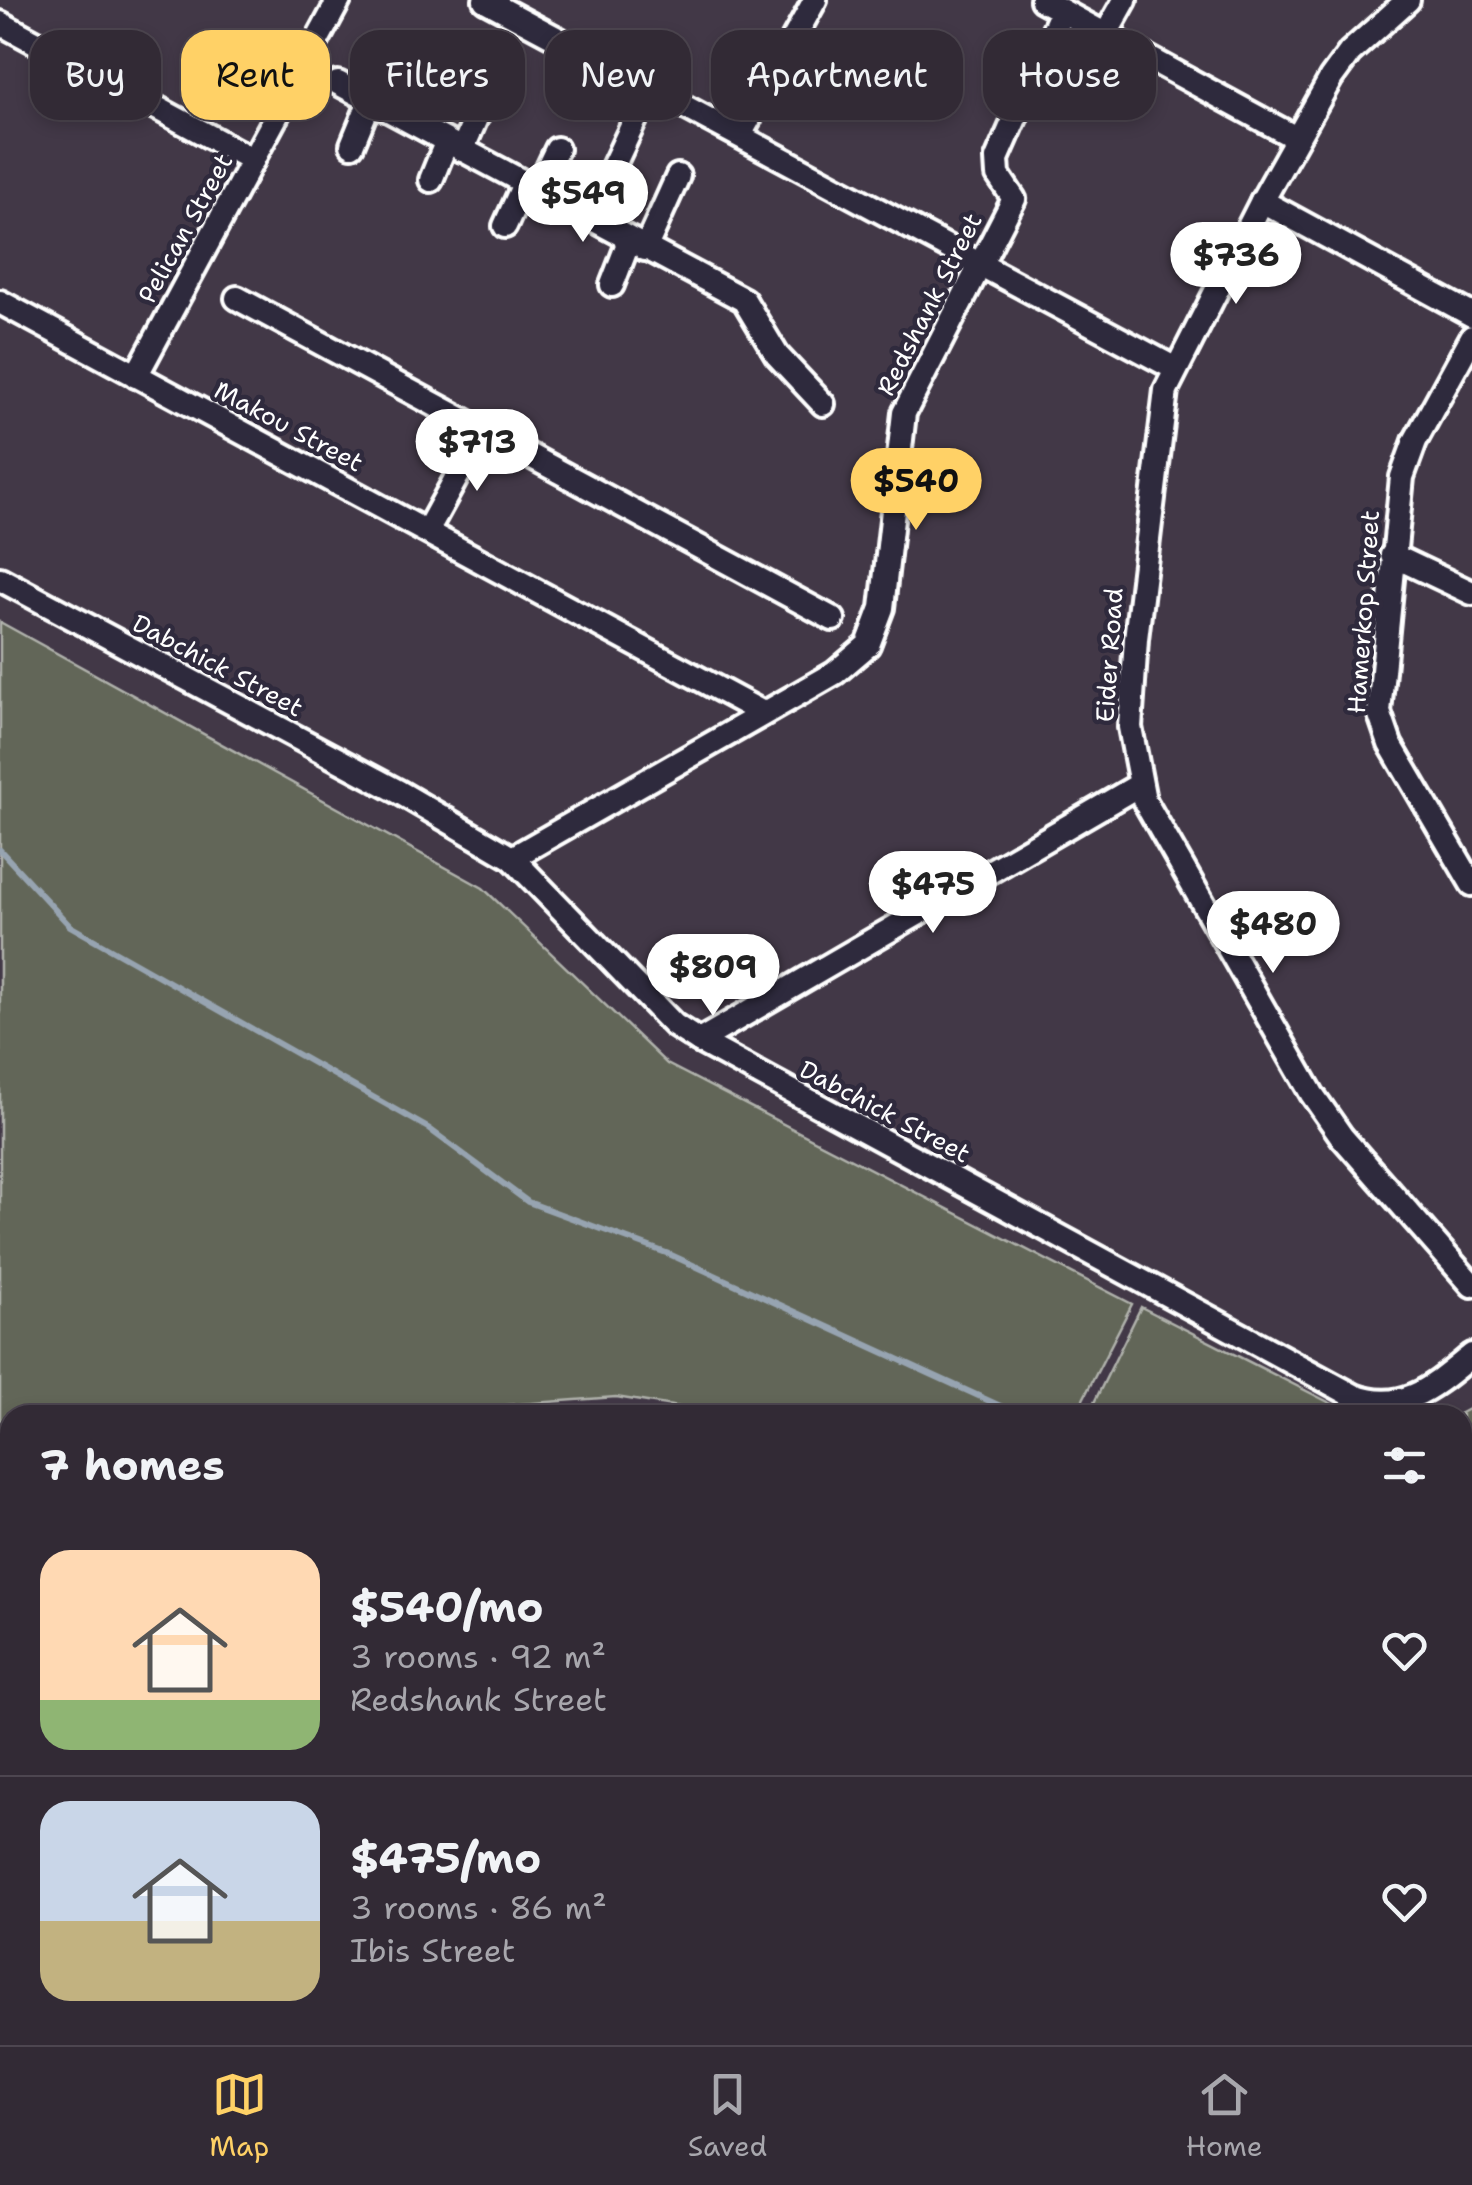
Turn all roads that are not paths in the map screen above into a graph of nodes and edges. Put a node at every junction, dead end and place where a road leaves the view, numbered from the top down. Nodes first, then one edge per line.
1 (339, 0) edge
2 (486, 0) edge
3 (815, 0) edge
4 (1124, 0) edge
5 (1408, 0) edge
6 (1052, 5) edge
7 (0, 23) edge
8 (1099, 30) edge
9 (1108, 30) edge
10 (545, 32) edge
11 (1156, 61) edge
12 (338, 84) dead end
13 (350, 90) edge
14 (691, 109) edge
15 (367, 120) edge
16 (405, 120) edge
17 (469, 120) edge
18 (635, 120) edge
19 (740, 135) junction
20 (1296, 138) junction
21 (352, 145) dead end
22 (454, 147) junction
23 (556, 149) dead end
24 (254, 160) junction
25 (678, 176) dead end
26 (430, 180) dead end
27 (531, 188) junction
28 (1262, 202) junction
29 (589, 218) junction
30 (505, 226) dead end
31 (637, 245) junction
32 (980, 265) junction
33 (612, 285) dead end
34 (238, 298) dead end
35 (0, 302) edge
36 (1472, 315) edge
37 (1472, 337) edge
38 (1174, 368) junction
39 (136, 376) junction
40 (823, 404) dead end
41 (482, 431) junction
42 (427, 531) junction
43 (1392, 556) junction
44 (0, 579) edge
45 (1472, 593) edge
46 (833, 618) dead end
47 (764, 713) junction
48 (1139, 784) junction
49 (512, 858) junction
50 (1472, 884) edge
51 (699, 1041) junction
52 (1472, 1284) edge
53 (1472, 1354) edge
54 (18, 2045) edge
55 (41, 2045) edge

1 - 24 street, Pelican Street
2 - 10 street
3 - 19 street
4 - 9 street
5 - 20 street, Eider Road
6 - 8 street
6 - 32 street, Redshank Street
7 - 24 street
11 - 20 street
12 - 13 street
14 - 19 street
15 - 21 street
16 - 22 street
17 - 22 street
18 - 29 street
19 - 32 street
20 - 28 street, Eider Road
22 - 26 street
22 - 27 street
23 - 27 street
24 - 39 street, Pelican Street
25 - 31 street
27 - 29 street
27 - 30 street
28 - 36 street
28 - 38 street, Eider Road
29 - 31 street
31 - 33 street
31 - 40 street
32 - 38 street
32 - 47 street, Redshank Street
34 - 41 street
35 - 39 street, Makou Street
37 - 43 street, Hamerkop Street
38 - 48 street, Eider Road
39 - 42 street, Makou Street
41 - 42 street
41 - 46 street
42 - 47 street, Makou Street
43 - 45 street
43 - 50 street, Hamerkop Street
44 - 49 street, Dabchick Street
47 - 49 street, Redshank Street
48 - 51 street
48 - 52 street, Eider Road
49 - 51 street, Dabchick Street
51 - 53 street, Dabchick Street
54 - 55 street

